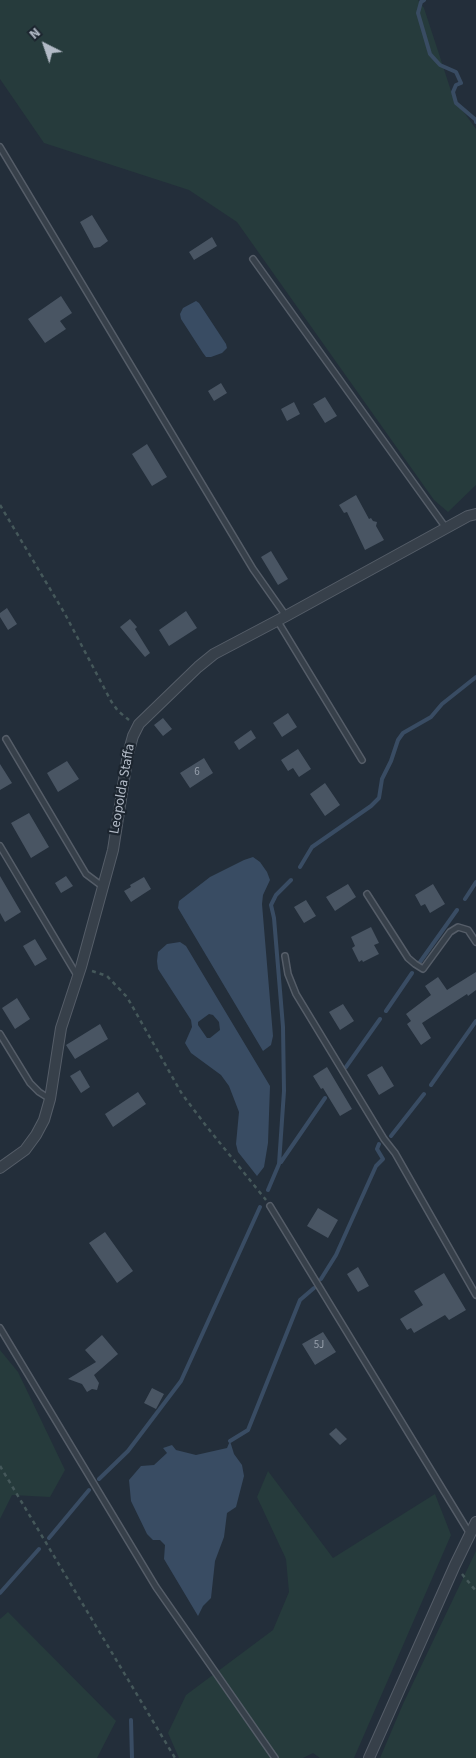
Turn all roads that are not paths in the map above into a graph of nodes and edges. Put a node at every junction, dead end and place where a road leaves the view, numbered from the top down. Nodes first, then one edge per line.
1 (0, 147) edge
2 (253, 259) dead end
3 (476, 514) edge
4 (446, 528) junction
5 (282, 618) junction
6 (6, 739) dead end
7 (362, 760) dead end
8 (0, 846) edge
9 (102, 886) junction
10 (367, 894) dead end
11 (476, 942) edge
12 (285, 956) dead end
13 (79, 972) junction
14 (0, 1034) edge
15 (50, 1098) junction
16 (0, 1168) edge
17 (270, 1206) road end
18 (476, 1296) edge
19 (0, 1328) edge
20 (476, 1522) edge
21 (470, 1535) junction
22 (275, 1758) edge
23 (369, 1758) edge

1 - 5 lane
2 - 4 lane
3 - 4 street, Leopolda Staffa
4 - 5 street, Leopolda Staffa
5 - 7 lane
5 - 9 street, Leopolda Staffa
6 - 9 lane
8 - 13 lane
9 - 13 street, Leopolda Staffa
10 - 11 lane
12 - 18 lane
13 - 15 street, Leopolda Staffa
14 - 15 lane
15 - 16 street, Leopolda Staffa
17 - 21 lane
19 - 22 lane
20 - 21 street
21 - 23 street

